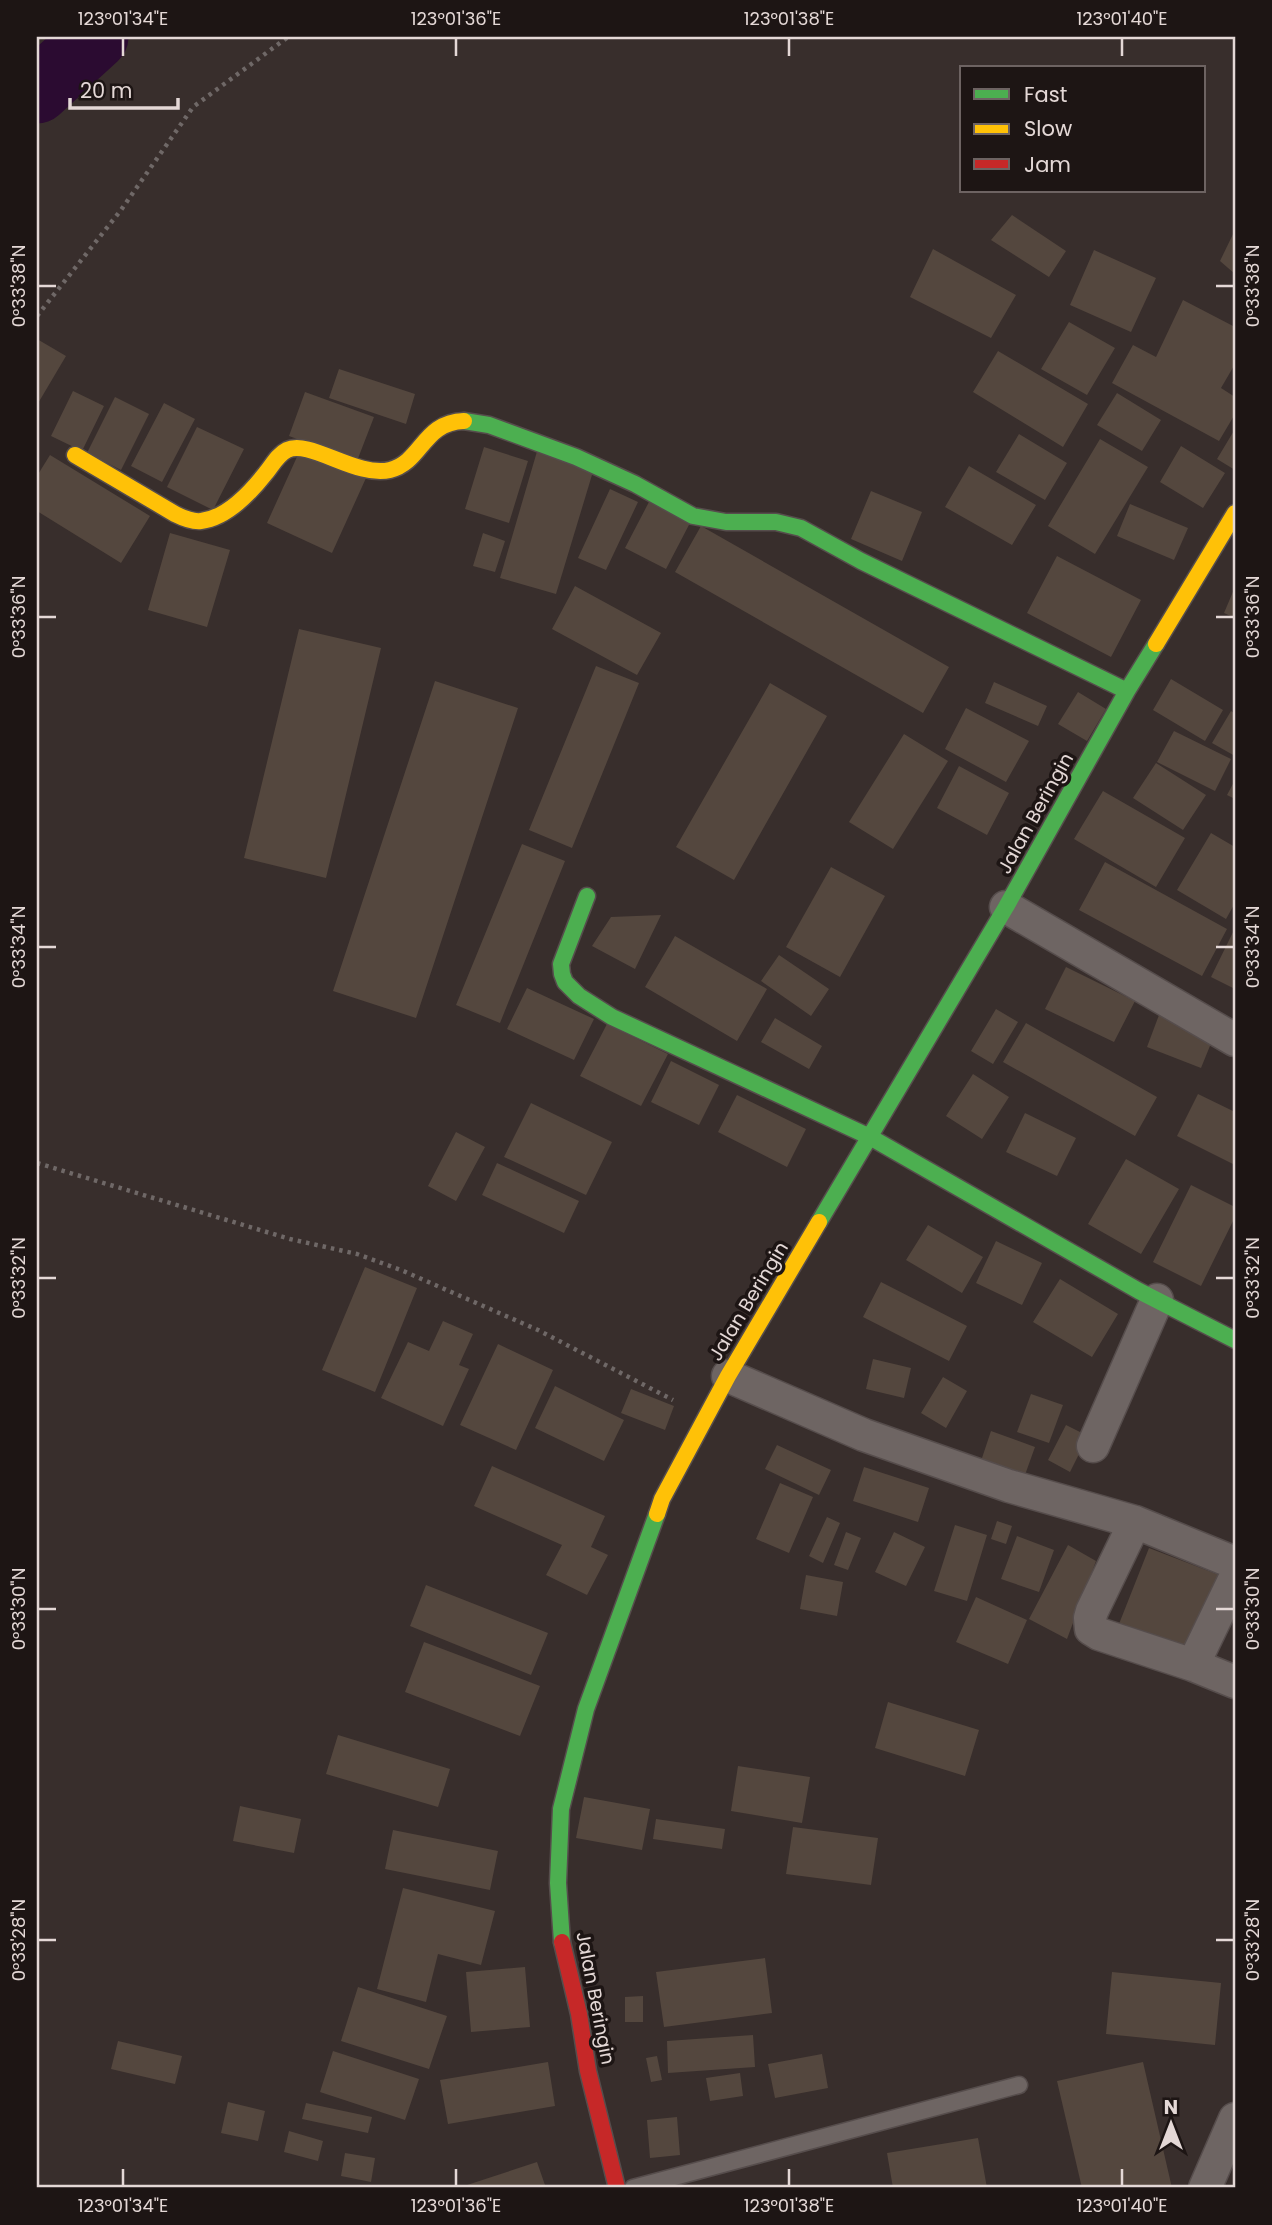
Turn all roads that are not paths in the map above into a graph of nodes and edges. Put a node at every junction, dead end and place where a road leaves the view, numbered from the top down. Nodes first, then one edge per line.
1 (75, 455) dead end
2 (1230, 532) edge
3 (1127, 691) junction
4 (587, 896) dead end
5 (1006, 907) junction
6 (1235, 1040) edge
7 (870, 1137) junction
8 (1157, 1300) junction
9 (1235, 1340) edge
10 (728, 1376) junction
11 (1093, 1446) dead end
12 (1135, 1522) junction
13 (1235, 1563) edge
14 (1235, 1578) edge
15 (1193, 1665) junction
16 (1235, 1682) edge
17 (1019, 2085) dead end
18 (1235, 2119) edge
19 (617, 2188) edge
20 (633, 2188) edge
21 (1205, 2188) edge

1 - 3 street
2 - 3 street, Jalan Beringin
3 - 5 street, Jalan Beringin
4 - 7 street
5 - 6 street
5 - 7 street, Jalan Beringin
7 - 8 street
7 - 10 street, Jalan Beringin
8 - 9 street
8 - 11 street
10 - 12 street
10 - 19 street, Jalan Beringin
12 - 13 street
12 - 15 street
14 - 15 street
15 - 16 street
17 - 20 lane
18 - 21 street

